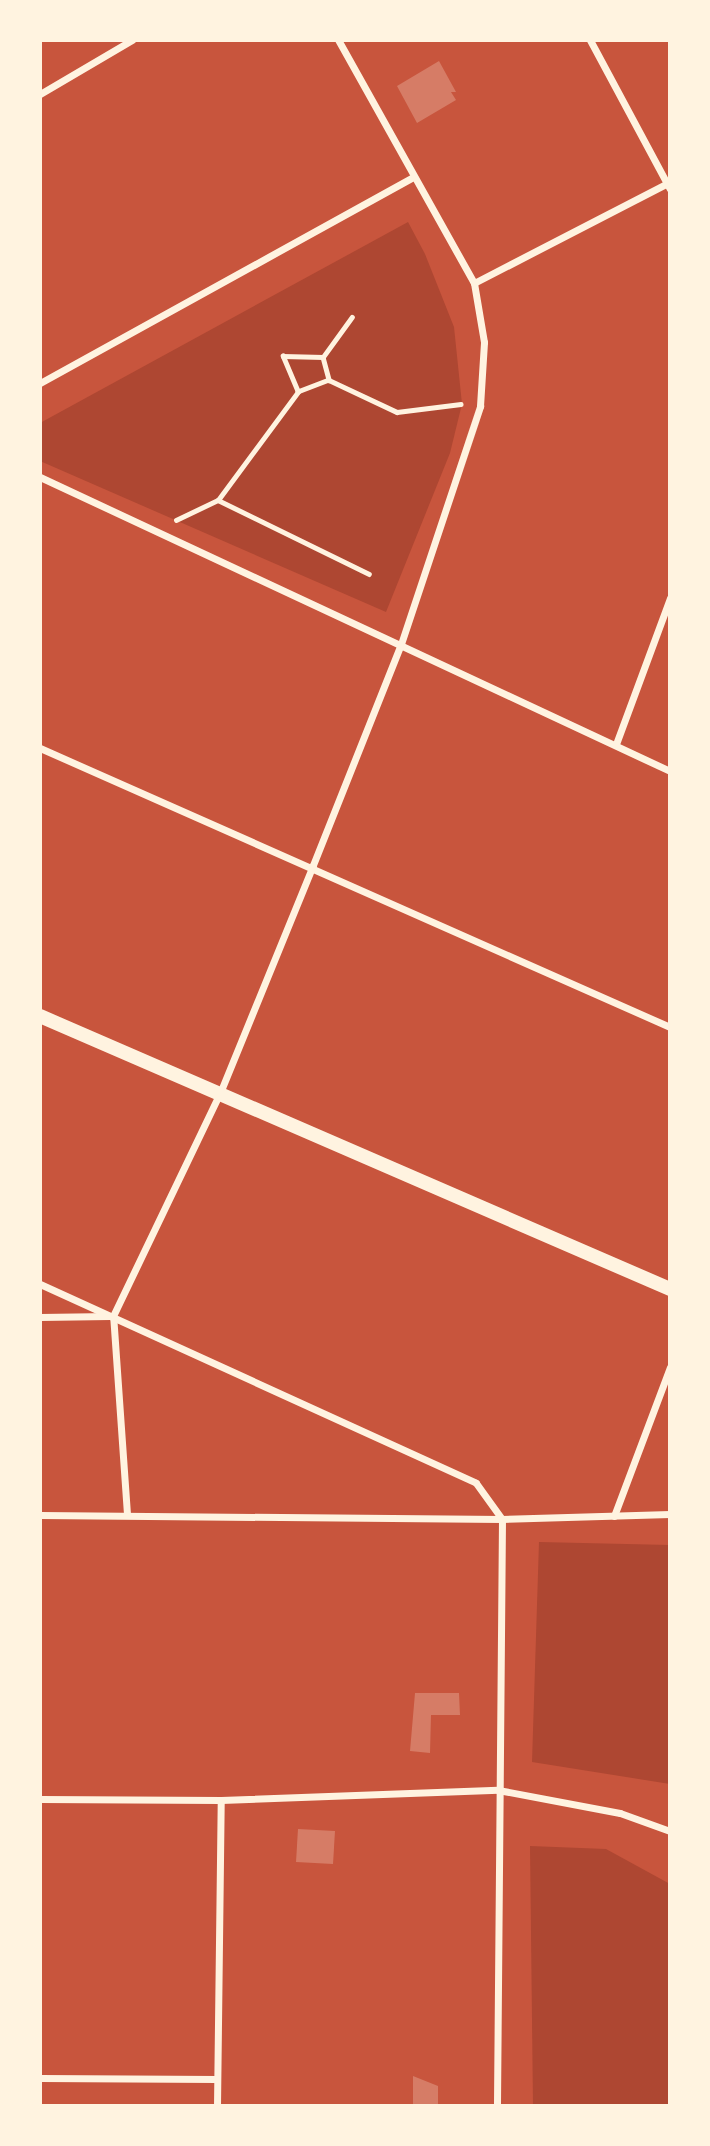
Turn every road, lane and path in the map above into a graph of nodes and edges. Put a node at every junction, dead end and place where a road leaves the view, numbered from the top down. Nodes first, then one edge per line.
1 (132, 40) edge
2 (338, 40) edge
3 (590, 40) edge
4 (40, 94) edge
5 (412, 178) junction
6 (669, 184) edge
7 (474, 283) junction
8 (352, 317) dead end
9 (323, 357) junction
10 (329, 380) junction
11 (40, 383) edge
12 (298, 392) junction
13 (462, 404) dead end
14 (40, 477) edge
15 (218, 500) junction
16 (156, 530) junction
17 (369, 574) dead end
18 (670, 598) edge
19 (401, 643) junction
20 (616, 744) junction
21 (40, 748) edge
22 (670, 771) edge
23 (313, 865) junction
24 (40, 1016) edge
25 (670, 1027) edge
26 (220, 1093) junction
27 (40, 1284) edge
28 (670, 1289) edge
29 (113, 1316) junction
30 (40, 1317) edge
31 (670, 1367) edge
32 (127, 1514) junction
33 (670, 1514) edge
34 (40, 1515) edge
35 (614, 1516) junction
36 (502, 1519) junction
37 (498, 1790) junction
38 (40, 1799) edge
39 (221, 1800) junction
40 (670, 1831) edge
41 (40, 2078) edge
42 (217, 2079) junction
43 (217, 2106) edge
44 (497, 2106) edge

1 - 4 street
2 - 5 street
3 - 6 street
5 - 7 street
5 - 11 street
6 - 7 street
7 - 19 street
8 - 9 path
9 - 10 path
9 - 12 path
10 - 12 path
10 - 13 path
12 - 15 path
14 - 16 street
15 - 16 path
15 - 17 path
16 - 19 street
18 - 20 street
19 - 20 street
19 - 23 street
20 - 22 street
21 - 23 street
23 - 25 street
23 - 26 street
24 - 26 main road
26 - 28 main road
26 - 29 street
27 - 29 street
29 - 30 street
29 - 32 street
29 - 36 street
31 - 35 street
32 - 34 street
32 - 36 street
33 - 35 street
35 - 36 street
36 - 37 street
37 - 39 street
37 - 40 street
37 - 44 street
38 - 39 street
39 - 42 street
41 - 42 street
42 - 43 street

